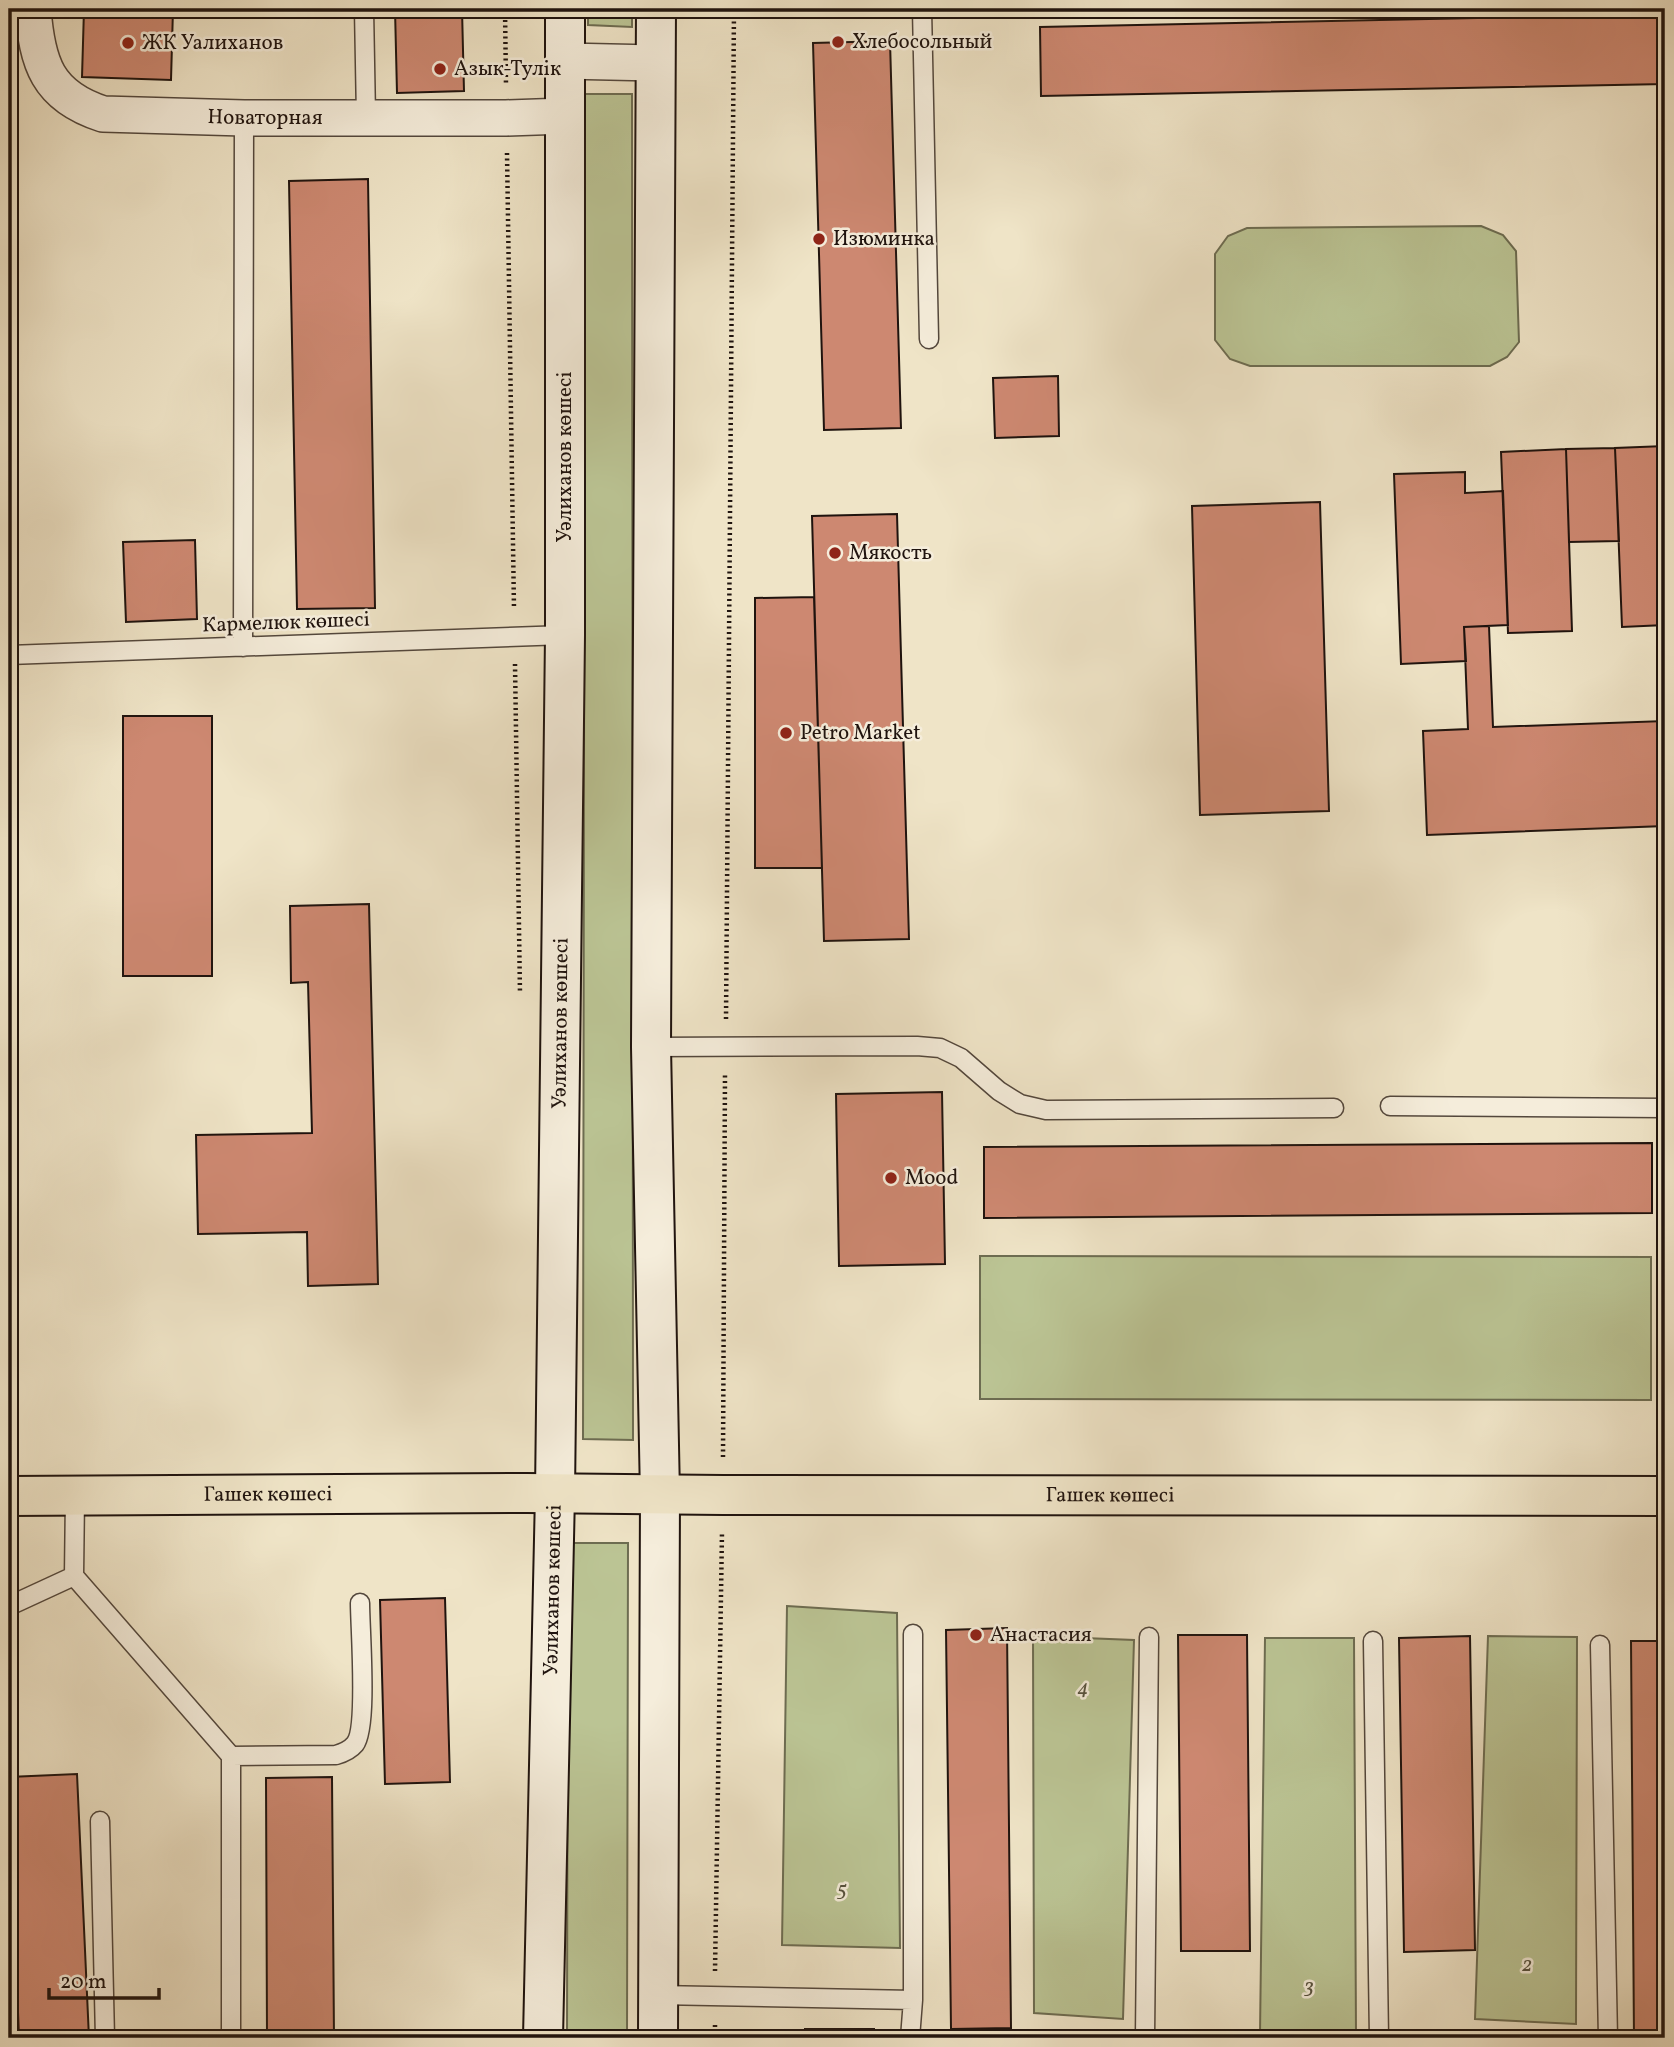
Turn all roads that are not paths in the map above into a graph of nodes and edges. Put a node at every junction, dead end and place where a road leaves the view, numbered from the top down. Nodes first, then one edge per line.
1 (33, 9) edge
2 (364, 9) edge
3 (565, 9) edge
4 (656, 9) edge
5 (922, 9) edge
6 (565, 61) junction
7 (655, 63) junction
8 (565, 116) junction
9 (366, 117) junction
10 (244, 118) junction
11 (929, 339) dead end
12 (565, 635) junction
13 (243, 648) junction
14 (9, 655) edge
15 (651, 1047) junction
16 (1390, 1106) dead end
17 (1334, 1108) dead end
18 (1665, 1108) edge
19 (541, 1493) junction
20 (660, 1495) junction
21 (9, 1496) edge
22 (75, 1496) junction
23 (1665, 1496) edge
24 (74, 1576) junction
25 (360, 1603) dead end
26 (9, 1606) edge
27 (913, 1634) dead end
28 (1149, 1637) dead end
29 (1373, 1641) dead end
30 (1601, 1644) dead end
31 (231, 1756) junction
32 (100, 1821) dead end
33 (657, 1995) junction
34 (913, 2000) junction
35 (105, 2038) edge
36 (231, 2038) edge
37 (543, 2038) edge
38 (658, 2038) edge
39 (910, 2038) edge
40 (1145, 2038) edge
41 (1379, 2038) edge
42 (1608, 2038) edge

1 - 10 street, Новаторная
2 - 9 lane
3 - 6 main road, Уәлиханов көшесі
4 - 7 main road
5 - 11 lane
6 - 7 street
6 - 8 main road, Уәлиханов көшесі
7 - 15 main road
8 - 9 street, Новаторная
8 - 12 main road, Уәлиханов көшесі
9 - 10 street, Новаторная
10 - 13 lane
12 - 13 lane, Кармелюк көшесі
12 - 19 main road, Уәлиханов көшесі
13 - 14 lane, Кармелюк көшесі
15 - 17 lane
15 - 20 main road
16 - 18 lane
19 - 20 main road, Гашек көшесі
19 - 22 main road, Гашек көшесі
19 - 37 main road, Уәлиханов көшесі
20 - 23 main road, Гашек көшесі
20 - 33 main road
21 - 22 main road, Гашек көшесі
22 - 24 lane
24 - 26 lane
24 - 31 lane
25 - 31 lane
27 - 34 lane
28 - 40 lane
29 - 41 lane
30 - 42 lane
31 - 36 lane
32 - 35 lane
33 - 34 lane
33 - 38 main road
34 - 39 lane

